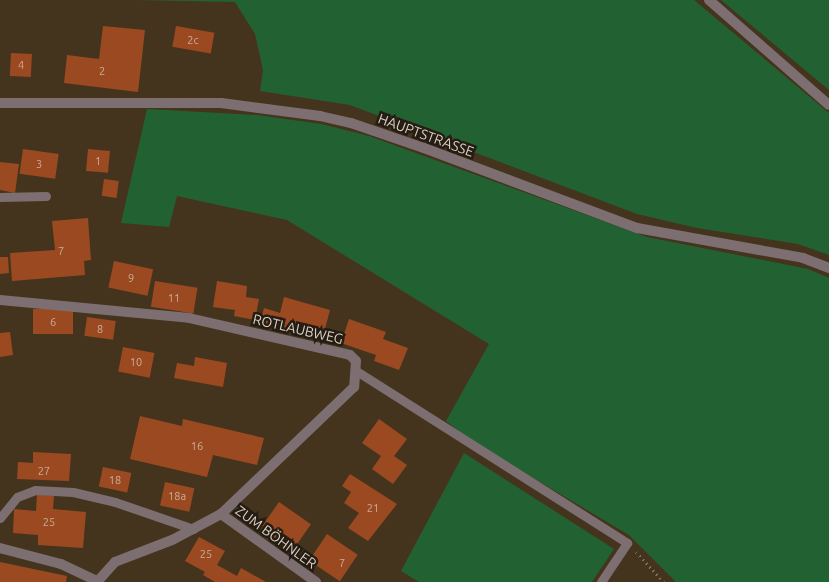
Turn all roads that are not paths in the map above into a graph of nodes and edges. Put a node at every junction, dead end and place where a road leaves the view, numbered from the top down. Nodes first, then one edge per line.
1 (709, 0) edge
2 (0, 103) edge
3 (829, 105) edge
4 (46, 196) dead end
5 (0, 197) edge
6 (829, 268) edge
7 (0, 300) edge
8 (358, 372) junction
9 (221, 514) junction
10 (0, 518) edge
11 (194, 529) junction
12 (0, 548) edge
13 (99, 582) edge
14 (316, 582) edge
15 (601, 582) edge

1 - 3 street
2 - 6 street, HAUPTSTRASSE
4 - 5 lane
7 - 8 street, ROTLAUBWEG
8 - 9 street
8 - 15 lane
9 - 11 street
9 - 14 street, ZUM BÖHNLER
10 - 11 lane
11 - 13 street
12 - 13 street

